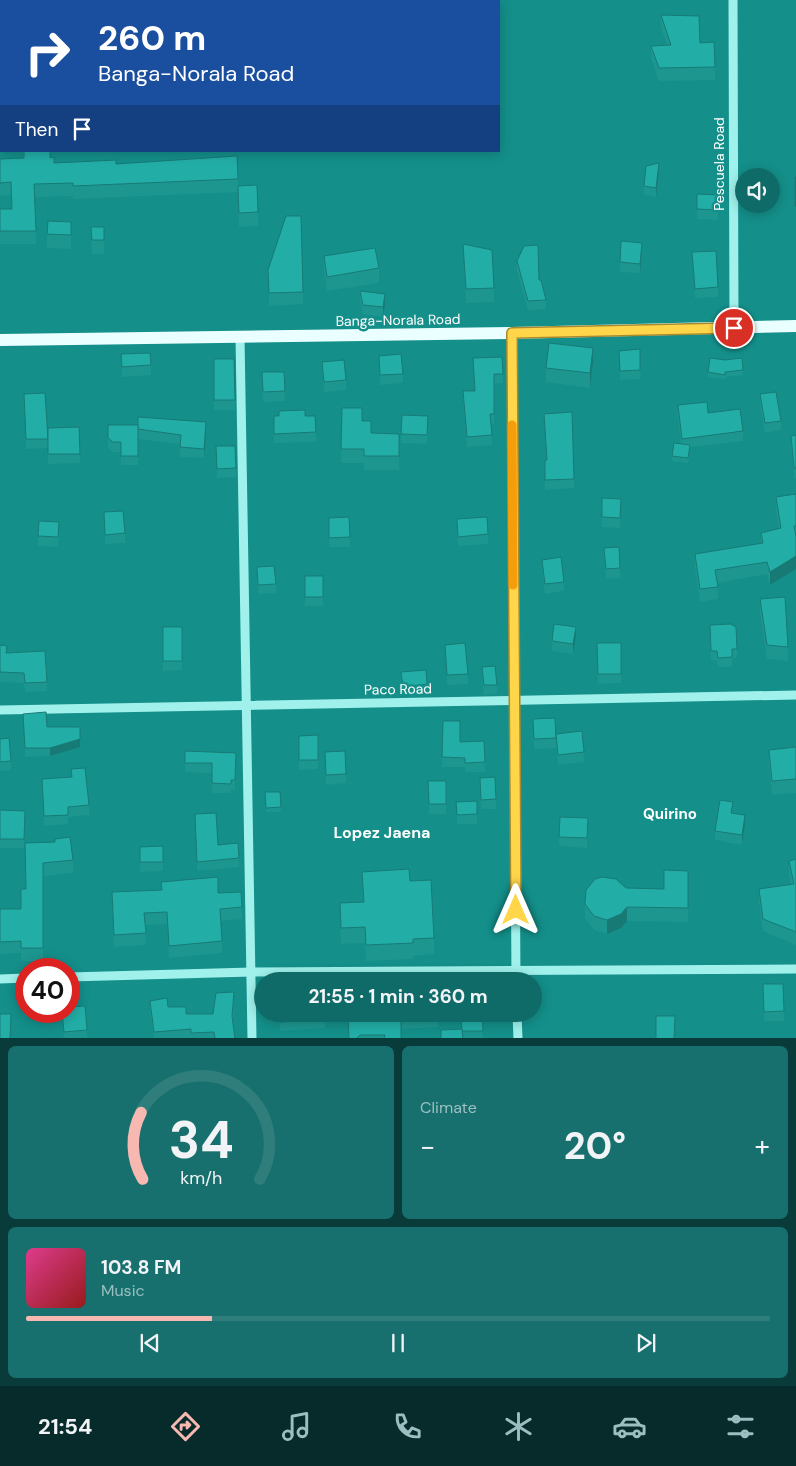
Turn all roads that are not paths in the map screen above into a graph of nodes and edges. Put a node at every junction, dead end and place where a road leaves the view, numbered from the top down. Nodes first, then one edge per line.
1 (733, 0) edge
2 (796, 326) edge
3 (734, 328) junction
4 (512, 333) junction
5 (240, 337) junction
6 (0, 340) edge
7 (796, 695) edge
8 (514, 700) junction
9 (245, 705) junction
10 (0, 710) edge
11 (796, 969) edge
12 (516, 970) junction
13 (252, 972) junction
14 (80, 977) edge
15 (15, 978) edge
16 (0, 979) edge
17 (517, 1022) edge
18 (252, 1038) edge
19 (518, 1038) edge

1 - 3 street, Pescuela Road
2 - 3 main road, Banga-Norala Road
3 - 4 main road, Banga-Norala Road
4 - 5 main road, Banga-Norala Road
4 - 8 street
5 - 6 main road, Banga-Norala Road
5 - 9 street
7 - 8 street, Paco Road
8 - 9 street, Paco Road
8 - 12 street
9 - 10 street, Paco Road
9 - 13 street
11 - 12 street
12 - 13 street
13 - 14 street
13 - 18 street
15 - 16 street
17 - 19 street

